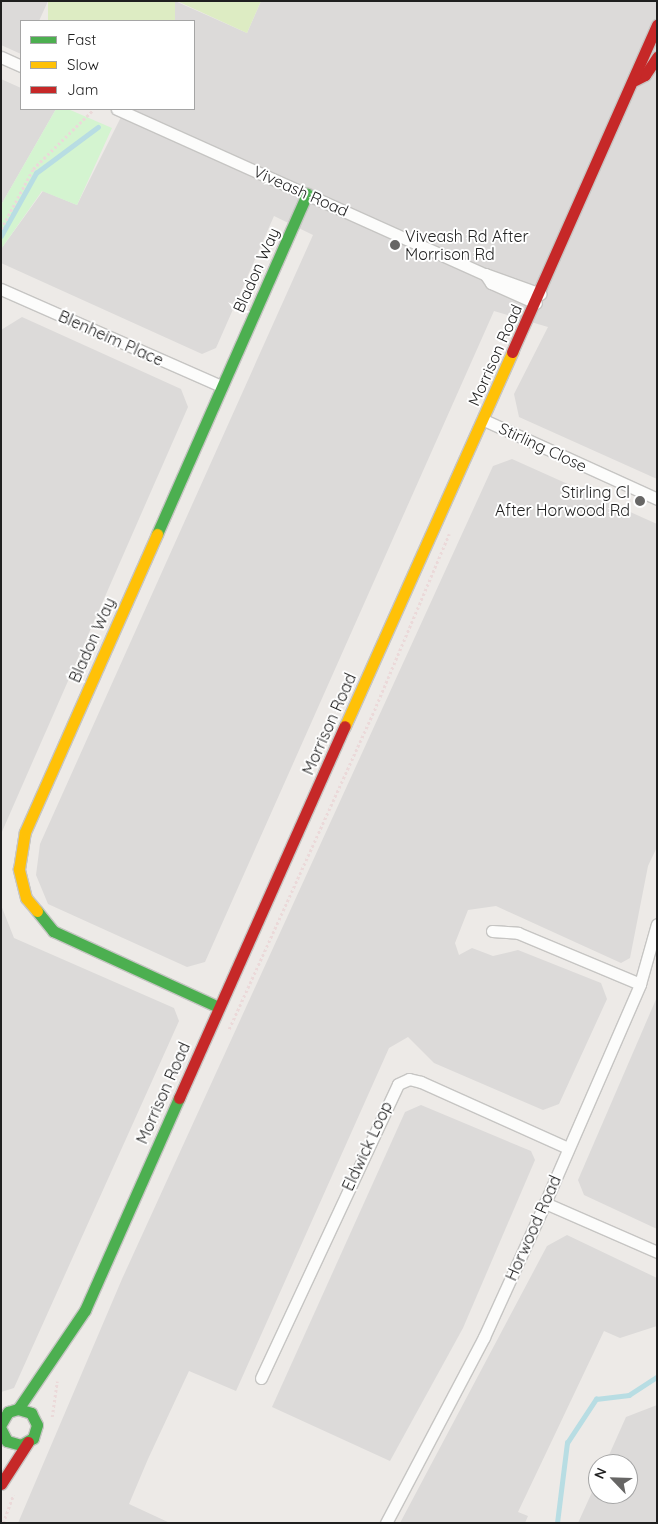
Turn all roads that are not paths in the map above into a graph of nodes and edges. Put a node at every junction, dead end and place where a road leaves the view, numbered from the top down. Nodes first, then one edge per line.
1 (657, 25) edge
2 (1, 57) edge
3 (657, 57) edge
4 (20, 66) edge
5 (635, 80) junction
6 (119, 110) edge
7 (307, 194) junction
8 (1, 289) edge
9 (538, 299) junction
10 (221, 386) junction
11 (484, 420) junction
12 (657, 499) edge
13 (657, 924) edge
14 (492, 931) dead end
15 (640, 984) junction
16 (218, 1007) junction
17 (568, 1148) junction
18 (545, 1203) junction
19 (657, 1252) edge
20 (42, 1374) junction
21 (260, 1378) dead end
22 (9, 1410) edge
23 (35, 1419) junction
24 (2, 1432) edge
25 (28, 1442) junction
26 (1, 1484) edge
27 (386, 1523) edge

1 - 5 main road, Morrison Road
2 - 4 street
3 - 5 main road, Morrison Road
5 - 9 main road, Morrison Road
6 - 7 street, Viveash Road
7 - 9 street, Viveash Road
7 - 10 main road, Bladon Way
8 - 10 street, Blenheim Place
9 - 11 main road, Morrison Road
10 - 16 main road, Bladon Way
11 - 12 street, Stirling Close
11 - 16 main road, Morrison Road
13 - 15 street, Horwood Road
14 - 15 street
15 - 17 street, Horwood Road
16 - 20 main road, Morrison Road
17 - 18 street, Horwood Road
17 - 21 street, Eldwick Loop
18 - 19 street
18 - 27 street, Horwood Road
20 - 22 main road, Morrison Road
20 - 23 main road, Morrison Road
22 - 23 main road
22 - 24 main road, Morrison Road
23 - 25 main road, Morrison Road
24 - 25 main road, Morrison Road
25 - 26 main road, Morrison Road

